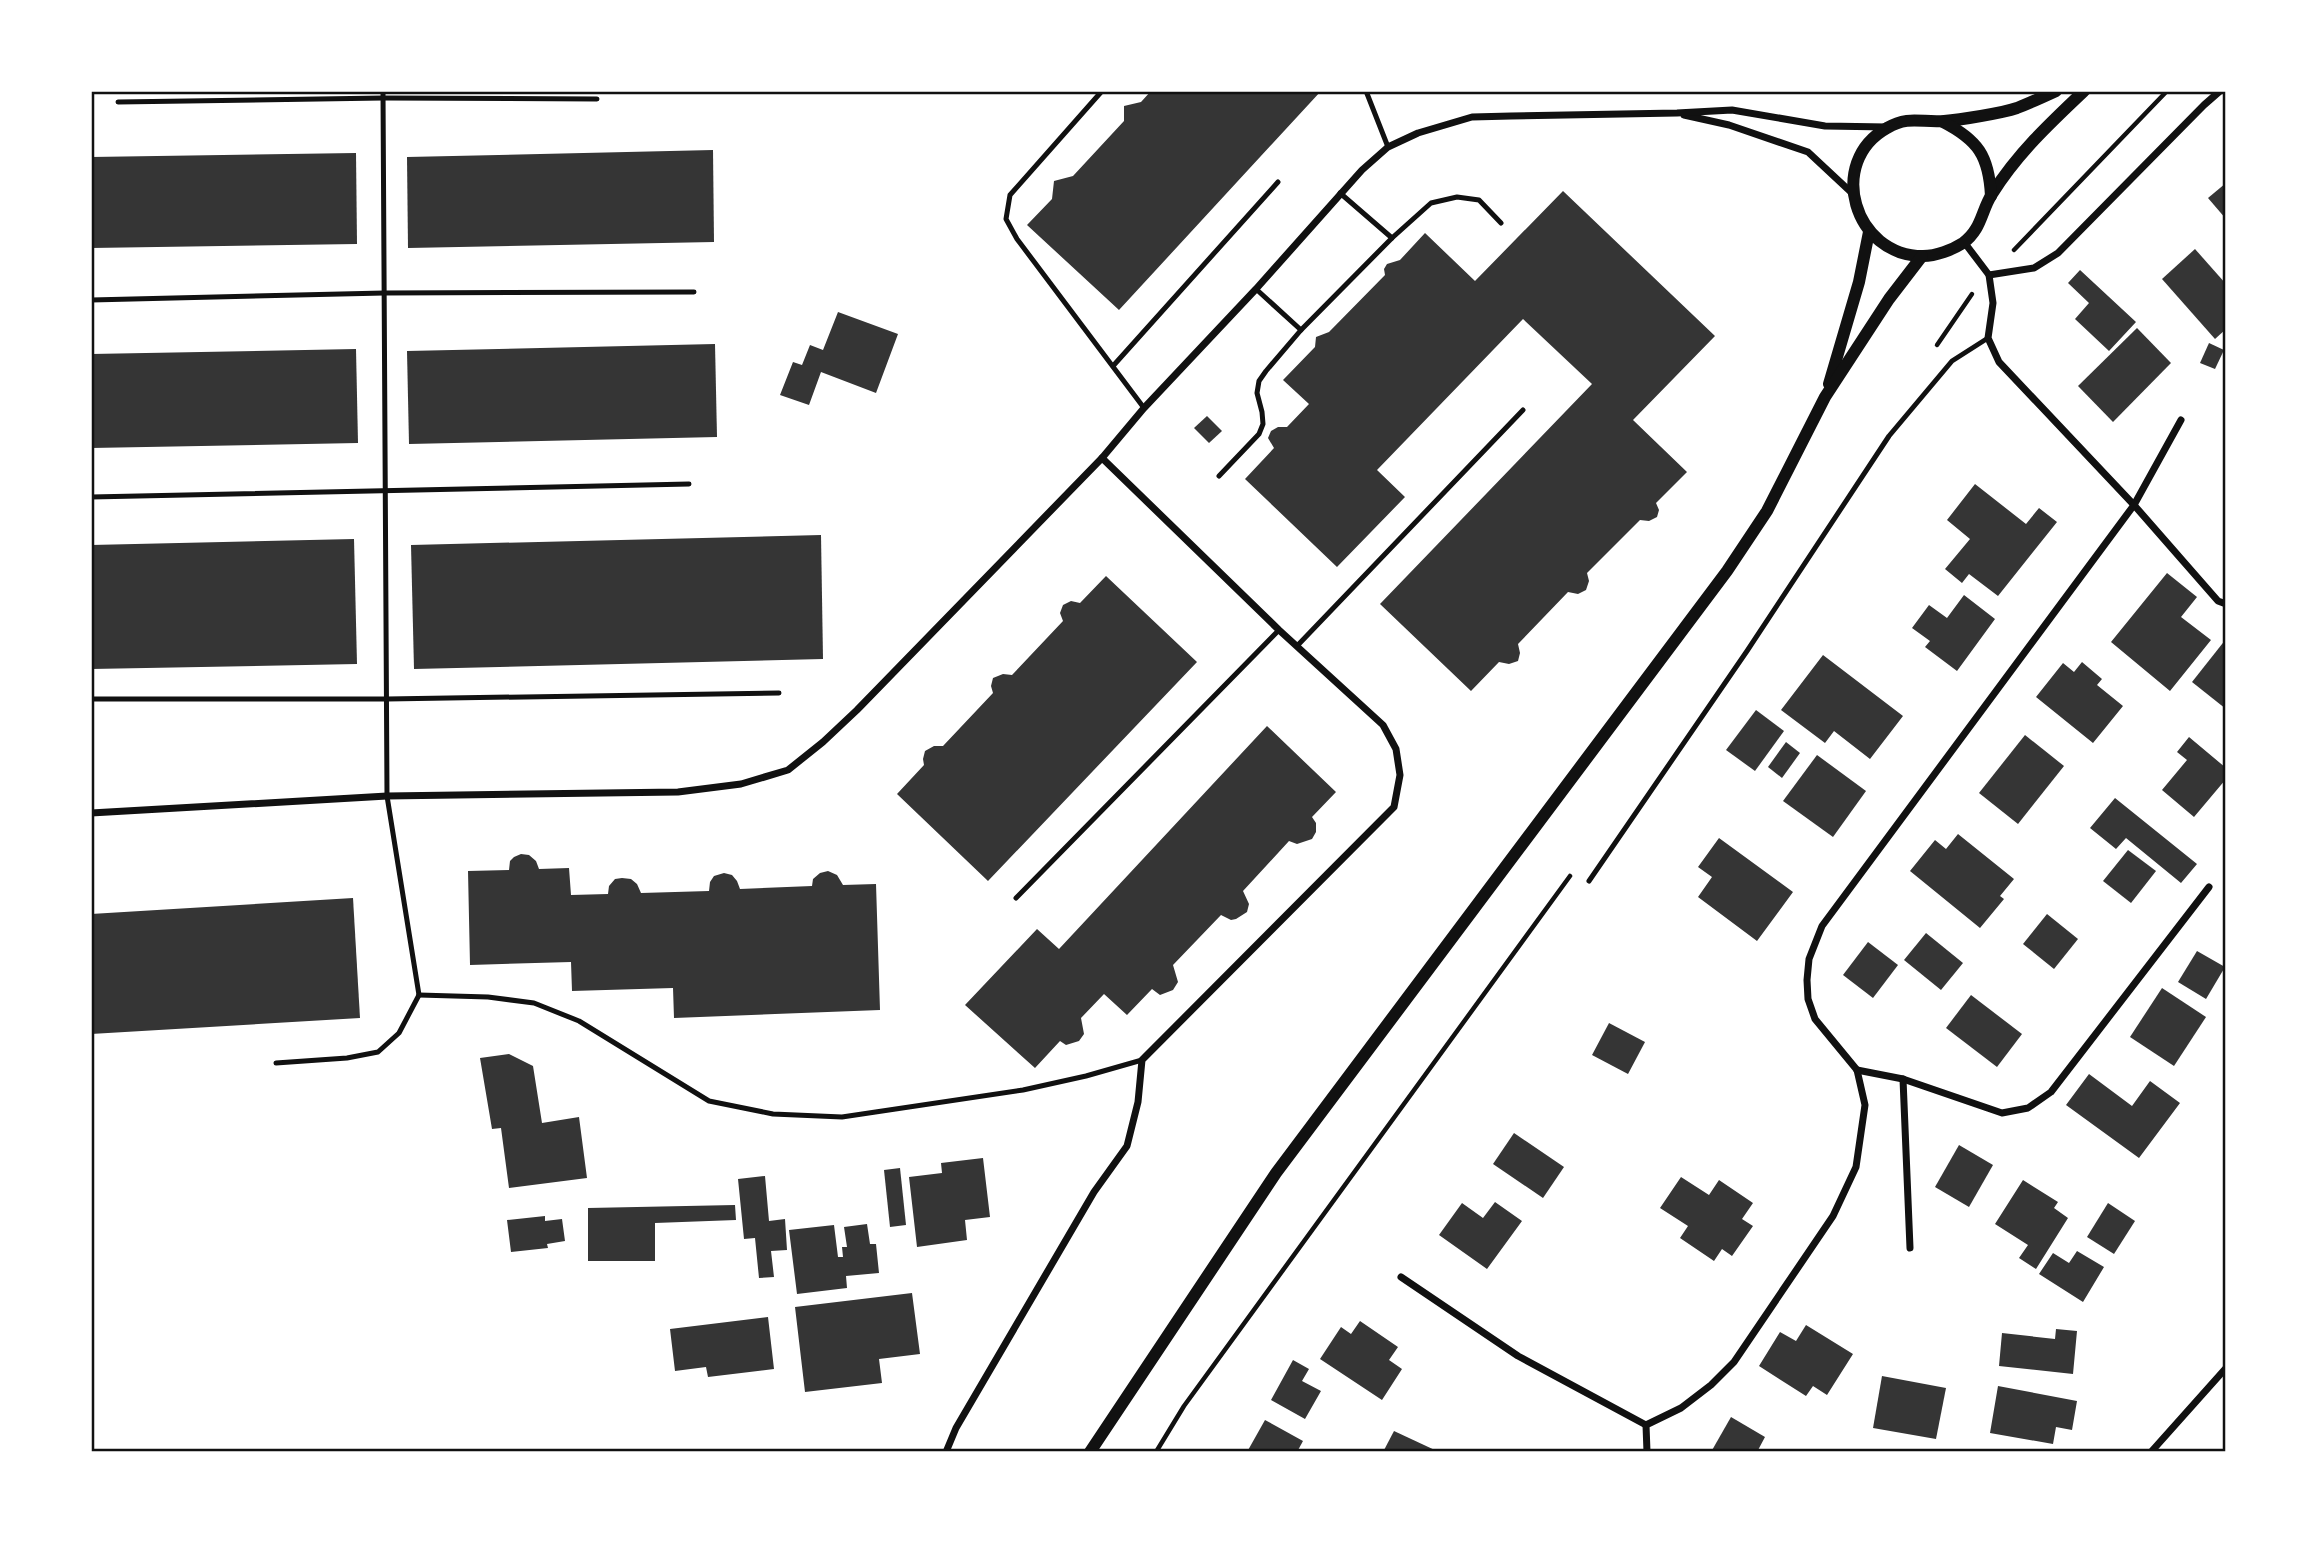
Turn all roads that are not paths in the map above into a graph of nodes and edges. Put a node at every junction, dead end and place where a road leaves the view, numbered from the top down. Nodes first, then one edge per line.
1 (1102, 91) edge
2 (1366, 91) edge
3 (2056, 91) edge
4 (2084, 91) edge
5 (2220, 91) edge
6 (383, 94) edge
7 (597, 99) dead end
8 (118, 102) dead end
9 (1677, 113) junction
10 (1942, 121) junction
11 (1887, 127) junction
12 (1388, 147) junction
13 (1278, 182) dead end
14 (1340, 193) junction
15 (1853, 194) junction
16 (1991, 196) junction
17 (1501, 223) dead end
18 (1869, 232) junction
19 (1392, 238) junction
20 (1964, 242) junction
21 (1922, 256) junction
22 (1989, 275) junction
23 (1256, 289) junction
24 (694, 292) dead end
25 (384, 293) junction
26 (91, 300) edge
27 (1301, 330) junction
28 (1988, 338) junction
29 (1113, 366) junction
30 (1825, 397) junction
31 (1144, 408) junction
32 (1522, 410) dead end
33 (2181, 420) dead end
34 (1101, 458) junction
35 (1219, 476) dead end
36 (689, 484) dead end
37 (386, 490) junction
38 (91, 497) edge
39 (2134, 505) junction
40 (2226, 604) edge
41 (1279, 630) junction
42 (1297, 646) junction
43 (779, 693) dead end
44 (91, 699) edge
45 (387, 699) junction
46 (387, 796) junction
47 (91, 813) edge
48 (1590, 881) dead end
49 (2209, 887) dead end
50 (1016, 898) dead end
51 (419, 995) junction
52 (1142, 1060) junction
53 (276, 1063) dead end
54 (1857, 1070) junction
55 (1903, 1079) junction
56 (1910, 1248) dead end
57 (1401, 1277) dead end
58 (2226, 1368) edge
59 (1646, 1424) junction
60 (946, 1452) edge
61 (1090, 1452) edge
62 (1647, 1452) edge
63 (2151, 1452) edge

1 - 29 lane
2 - 12 lane
3 - 10 street
4 - 16 street
5 - 22 street
6 - 7 lane
6 - 8 lane
6 - 25 lane
9 - 11 street
9 - 12 street
9 - 15 street
10 - 11 street
10 - 16 street
11 - 15 street
12 - 14 street
13 - 29 lane
14 - 19 lane
14 - 23 street
15 - 18 street
16 - 20 street
17 - 19 lane
18 - 21 street
18 - 30 street
19 - 27 lane
20 - 21 street
20 - 22 street
21 - 30 street
22 - 28 street
23 - 27 lane
23 - 31 street
24 - 25 lane
25 - 26 lane
25 - 37 lane
27 - 35 lane
28 - 39 street
28 - 48 lane
29 - 31 lane
30 - 61 street
31 - 34 street
32 - 42 lane
33 - 39 street
34 - 41 street
34 - 46 street
36 - 37 lane
37 - 38 lane
37 - 45 lane
39 - 40 street
39 - 54 street
41 - 42 street
41 - 50 lane
42 - 52 street
43 - 45 lane
44 - 45 lane
45 - 46 lane
46 - 47 street
46 - 51 lane
49 - 55 street
51 - 52 lane
51 - 53 lane
52 - 60 street
54 - 55 street
54 - 59 street
55 - 56 street
57 - 59 street
58 - 63 street
59 - 62 street

